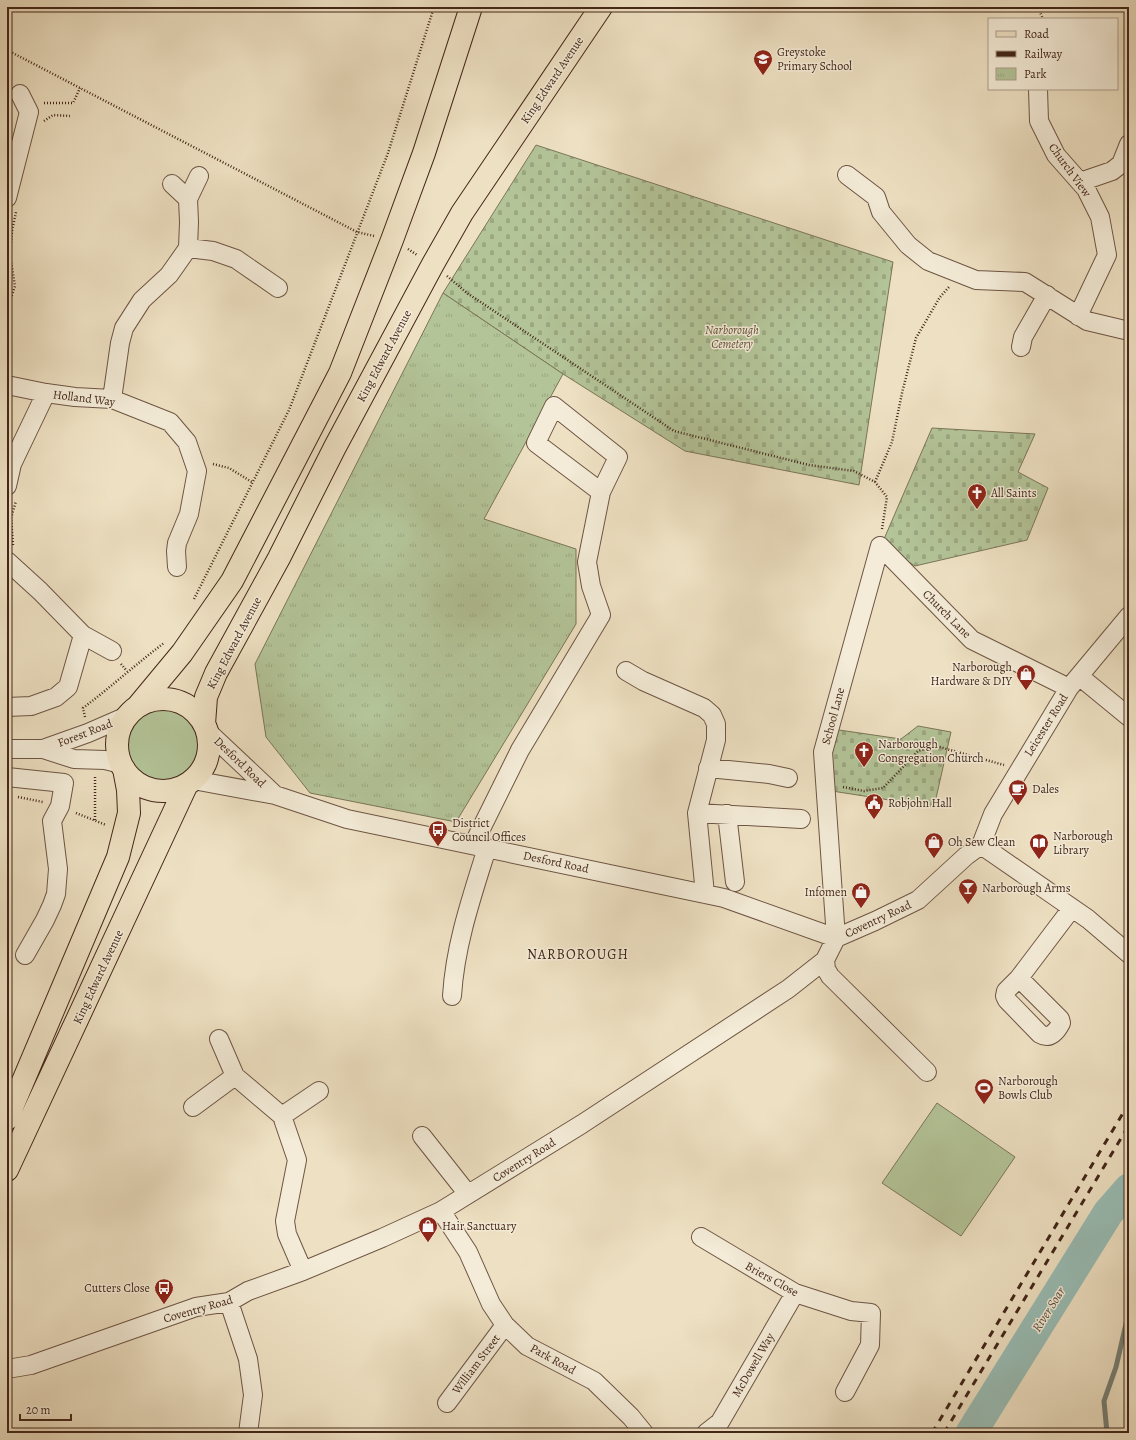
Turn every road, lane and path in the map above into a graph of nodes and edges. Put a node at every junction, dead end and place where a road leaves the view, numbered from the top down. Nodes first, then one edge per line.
1 (434, 7) edge
2 (471, 7) edge
3 (601, 7) edge
4 (1019, 7) edge
5 (1043, 18) edge
6 (7, 50) edge
7 (1038, 90) edge
8 (20, 94) dead end
9 (1129, 144) edge
10 (847, 175) dead end
11 (199, 176) dead end
12 (1080, 182) junction
13 (172, 184) dead end
14 (7, 198) edge
15 (188, 199) junction
16 (357, 232) junction
17 (392, 240) junction
18 (188, 248) junction
19 (433, 264) junction
20 (950, 285) dead end
21 (278, 288) dead end
22 (1047, 295) junction
23 (1078, 316) junction
24 (1129, 331) edge
25 (1020, 347) dead end
26 (7, 385) edge
27 (46, 393) junction
28 (112, 399) junction
29 (210, 463) dead end
30 (252, 482) junction
31 (875, 482) junction
32 (12, 491) edge
33 (601, 492) junction
34 (880, 546) junction
35 (11, 565) edge
36 (177, 567) dead end
37 (192, 604) dead end
38 (1129, 616) edge
39 (83, 635) junction
40 (167, 640) dead end
41 (112, 651) dead end
42 (626, 671) dead end
43 (1074, 682) junction
44 (7, 707) edge
45 (133, 711) junction
46 (1129, 717) edge
47 (205, 727) junction
48 (88, 733) junction
49 (7, 749) edge
50 (43, 749) junction
51 (122, 767) junction
52 (708, 768) junction
53 (1019, 769) junction
54 (7, 778) edge
55 (788, 778) dead end
56 (190, 782) junction
57 (825, 783) junction
58 (275, 795) junction
59 (697, 812) junction
60 (727, 814) junction
61 (801, 819) dead end
62 (982, 845) junction
63 (480, 846) junction
64 (735, 882) dead end
65 (705, 894) junction
66 (1072, 908) junction
67 (836, 938) junction
68 (1129, 954) edge
69 (25, 955) dead end
70 (825, 960) junction
71 (1019, 978) dead end
72 (452, 996) dead end
73 (219, 1039) dead end
74 (927, 1072) dead end
75 (235, 1076) junction
76 (319, 1091) dead end
77 (193, 1107) dead end
78 (282, 1116) junction
79 (7, 1120) edge
80 (422, 1136) dead end
81 (7, 1170) edge
82 (467, 1193) junction
83 (441, 1210) junction
84 (701, 1238) dead end
85 (303, 1271) junction
86 (794, 1293) junction
87 (229, 1302) junction
88 (505, 1325) junction
89 (7, 1369) edge
90 (845, 1392) dead end
91 (447, 1403) dead end
92 (718, 1430) edge
93 (248, 1433) edge
94 (644, 1433) edge

1 - 16 path
2 - 17 main road
3 - 19 main road, King Edward Avenue
4 - 5 path
6 - 16 path
7 - 12 street, Church View
8 - 14 street
9 - 12 street
10 - 22 street
11 - 15 street
12 - 23 street, Church View
13 - 15 street
15 - 18 street
16 - 17 path
16 - 30 path
17 - 19 path
17 - 45 main road
18 - 21 street
18 - 28 street
19 - 31 path
19 - 47 main road, King Edward Avenue
20 - 31 path
22 - 23 street
22 - 25 street
23 - 24 street
26 - 27 street, Holland Way
27 - 28 street, Holland Way
27 - 32 street
28 - 36 street, Holland Way
29 - 30 path
30 - 37 path
31 - 34 path
32 - 35 path
33 - 33 street
33 - 63 street
34 - 43 street, Church Lane
34 - 57 street, School Lane
35 - 39 street
38 - 43 street, Leicester Road
39 - 41 street
39 - 44 street
40 - 48 path
42 - 52 street
43 - 46 street, Church Lane
43 - 53 street, Leicester Road
45 - 47 main road
45 - 48 street, Forest Road
45 - 51 main road
47 - 56 main road, King Edward Avenue
47 - 58 street, Desford Road
48 - 50 street, Forest Road
49 - 50 street, Forest Road
50 - 51 street, Forest Road
51 - 56 main road
51 - 79 main road
52 - 55 street
52 - 59 street
53 - 57 path
53 - 62 street, Leicester Road
54 - 69 street
56 - 58 street, Desford Road
56 - 81 main road, King Edward Avenue
57 - 67 street, School Lane
58 - 63 street, Desford Road
59 - 60 street
59 - 65 street
60 - 61 street
60 - 64 street
62 - 66 street
62 - 67 street, Coventry Road
63 - 65 street, Desford Road
63 - 72 street
65 - 67 street, Desford Road
66 - 68 street
66 - 71 street
67 - 70 street, Coventry Road
70 - 74 street
70 - 82 street, Coventry Road
73 - 75 street
75 - 77 street
75 - 78 street
76 - 78 street
78 - 85 street
80 - 82 street
82 - 83 street, Coventry Road
83 - 85 street, Coventry Road
83 - 88 street, Park Road
84 - 86 street, Briers Close
85 - 87 street, Coventry Road
86 - 90 street, Briers Close
86 - 92 street, McDowell Way
87 - 89 street, Coventry Road
87 - 93 street
88 - 91 street, William Street
88 - 94 street, Park Road

